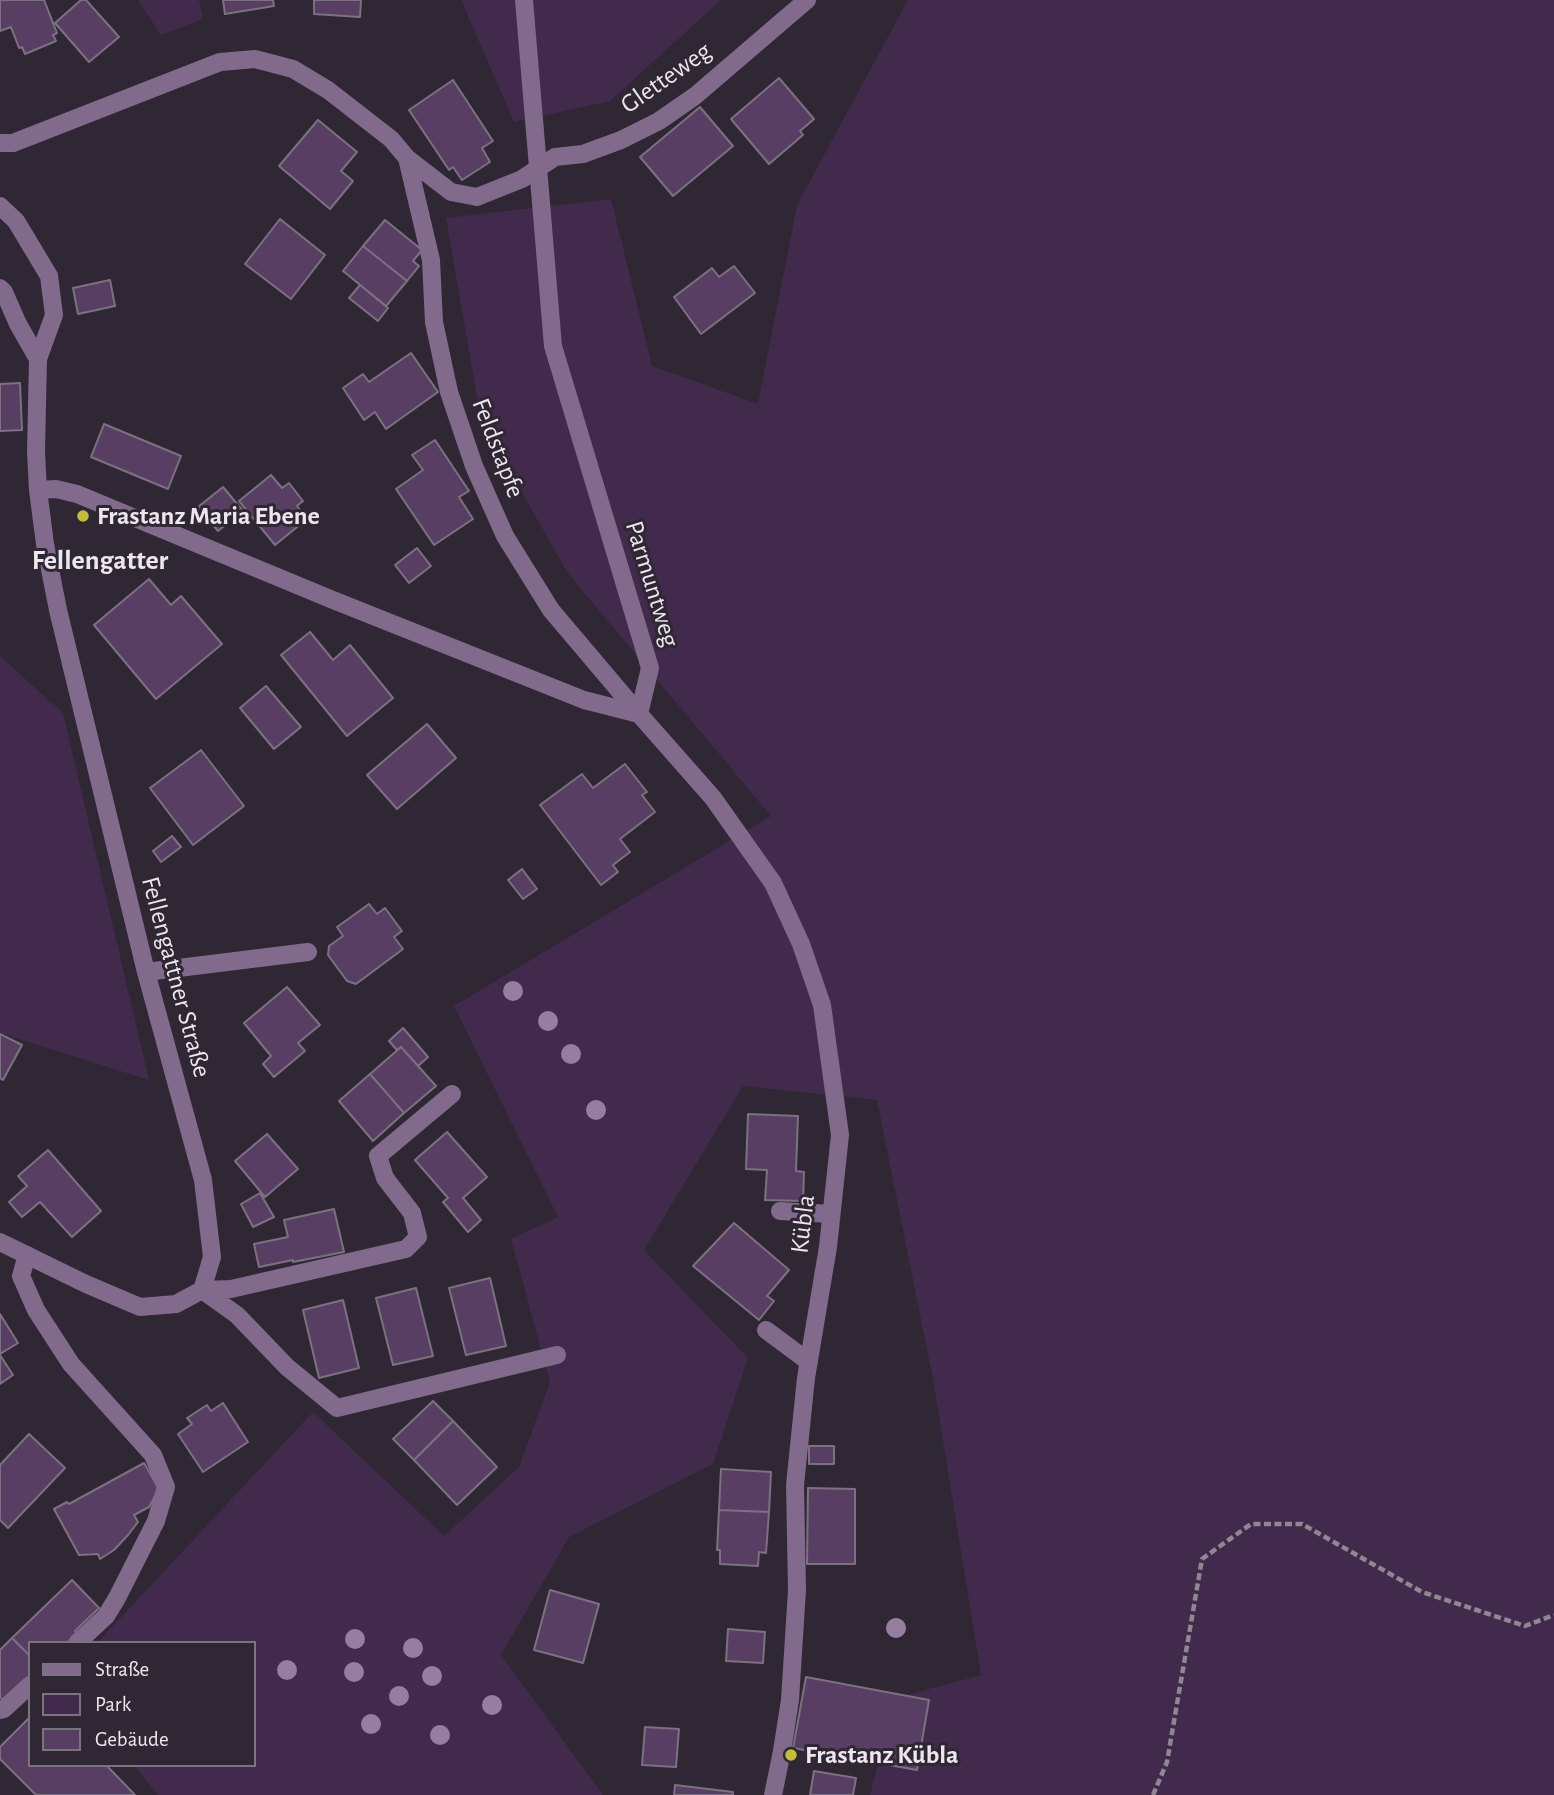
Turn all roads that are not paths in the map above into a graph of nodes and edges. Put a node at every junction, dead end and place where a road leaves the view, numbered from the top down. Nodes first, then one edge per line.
1 (524, 0) edge
2 (807, 0) edge
3 (0, 143) edge
4 (407, 158) junction
5 (538, 169) junction
6 (0, 206) edge
7 (0, 288) edge
8 (38, 359) junction
9 (38, 490) junction
10 (639, 714) junction
11 (309, 952) dead end
12 (146, 972) junction
13 (452, 1094) dead end
14 (780, 1211) dead end
15 (831, 1214) junction
16 (0, 1242) edge
17 (27, 1255) junction
18 (202, 1290) junction
19 (766, 1330) dead end
20 (557, 1355) dead end
21 (809, 1362) junction
22 (78, 1641) edge
23 (28, 1687) edge
24 (0, 1710) edge
25 (773, 1795) edge

1 - 5 street, Parmuntweg
2 - 5 street, Gletteweg
3 - 4 street
4 - 5 street
4 - 10 street, Feldstapfe
5 - 10 street, Parmuntweg
6 - 8 street
7 - 8 street
8 - 9 street, Fellengattner Straße
9 - 10 street
9 - 12 street, Fellengattner Straße
10 - 15 street, Kübla
11 - 12 street
12 - 18 street, Fellengattner Straße
13 - 18 street
14 - 15 street
15 - 21 street, Kübla
16 - 17 street
17 - 18 street
17 - 22 street
18 - 20 street
19 - 21 street
21 - 25 street, Kübla
23 - 24 street

